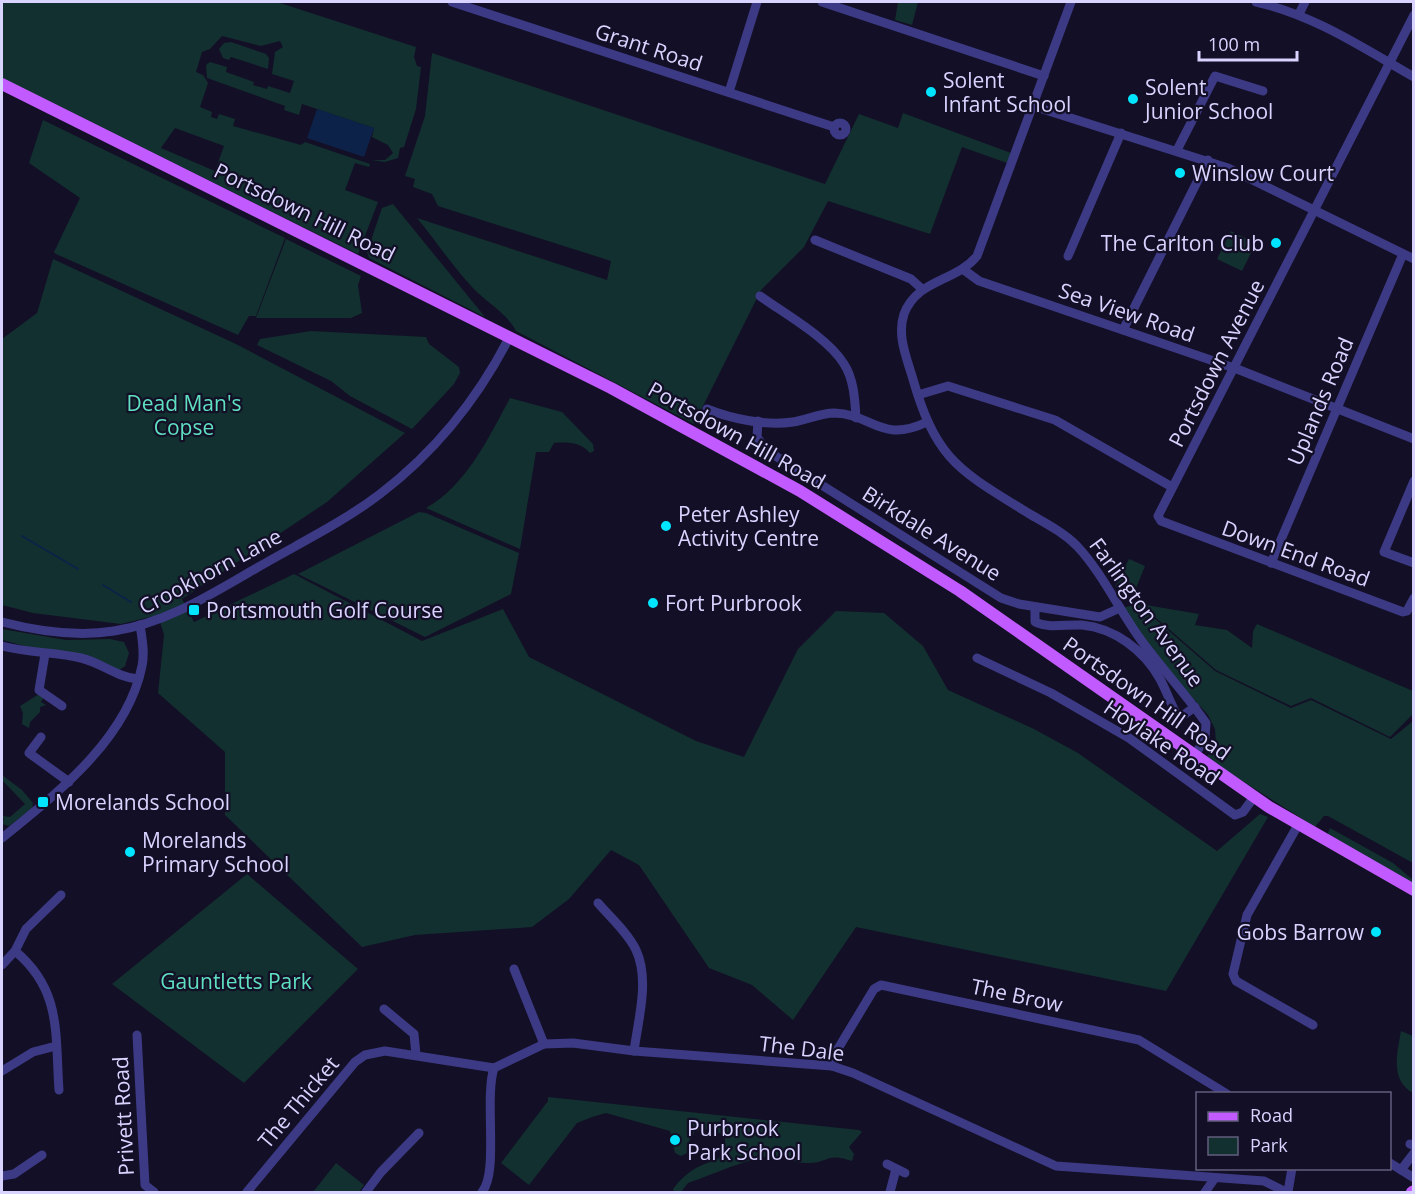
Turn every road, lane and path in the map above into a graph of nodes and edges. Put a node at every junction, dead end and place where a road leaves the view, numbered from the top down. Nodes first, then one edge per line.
1 (452, 2) edge
2 (757, 2) edge
3 (822, 2) edge
4 (1071, 2) edge
5 (1256, 2) edge
6 (1305, 2) edge
7 (1299, 14) junction
8 (1413, 15) edge
9 (1389, 63) junction
10 (1044, 76) junction
11 (1413, 77) edge
12 (2, 84) edge
13 (1263, 90) dead end
14 (729, 92) junction
15 (1033, 106) junction
16 (834, 127) dead end
17 (1121, 133) junction
18 (1177, 150) junction
19 (1208, 160) junction
20 (1313, 210) junction
21 (815, 240) dead end
22 (1403, 254) junction
23 (1068, 256) dead end
24 (1413, 259) edge
25 (964, 270) junction
26 (922, 289) junction
27 (763, 301) dead end
28 (1124, 330) junction
29 (509, 338) junction
30 (1234, 368) junction
31 (918, 395) junction
32 (1336, 408) junction
33 (707, 409) dead end
34 (856, 418) junction
35 (758, 421) junction
36 (927, 422) junction
37 (1413, 439) edge
38 (1413, 482) edge
39 (1173, 487) junction
40 (1159, 520) joint
41 (1271, 563) junction
42 (1413, 563) edge
43 (1413, 598) edge
44 (1035, 607) junction
45 (1120, 608) junction
46 (2, 622) edge
47 (140, 625) junction
48 (2, 646) edge
49 (45, 654) junction
50 (977, 658) dead end
51 (138, 680) junction
52 (62, 706) dead end
53 (1195, 707) junction
54 (41, 738) dead end
55 (1195, 755) junction
56 (69, 782) junction
57 (1254, 797) junction
58 (1298, 825) junction
59 (3, 834) edge
60 (1413, 890) edge
61 (61, 894) dead end
62 (598, 903) dead end
63 (15, 951) junction
64 (2, 965) edge
65 (514, 969) dead end
66 (384, 1009) dead end
67 (1313, 1025) dead end
68 (137, 1035) dead end
69 (543, 1044) junction
70 (56, 1046) junction
71 (634, 1051) junction
72 (416, 1055) junction
73 (832, 1066) junction
74 (494, 1068) junction
75 (2, 1071) edge
76 (59, 1090) dead end
77 (1224, 1092) edge
78 (419, 1134) dead end
79 (1412, 1148) edge
80 (42, 1155) dead end
81 (1391, 1164) edge
82 (896, 1169) dead end
83 (1292, 1170) edge
84 (1401, 1170) junction
85 (2, 1176) edge
86 (1215, 1178) junction
87 (1413, 1178) edge
88 (153, 1192) edge
89 (247, 1192) edge
90 (366, 1192) edge
91 (482, 1192) edge
92 (890, 1192) edge
93 (1205, 1192) edge
94 (1287, 1192) edge

1 - 14 street, Grant Road
2 - 14 street
3 - 10 street
4 - 10 street
5 - 7 street
6 - 7 street
7 - 9 street
8 - 9 street, Portsdown Avenue
9 - 11 street
9 - 20 street, Portsdown Avenue
10 - 15 street
12 - 29 main road, Portsdown Hill Road
13 - 18 street
14 - 16 street, Grant Road
15 - 17 street
15 - 25 street
17 - 18 street
17 - 23 street
18 - 19 street
19 - 20 street
19 - 28 street
20 - 22 street
20 - 30 street, Portsdown Avenue
21 - 26 street
22 - 24 street
22 - 32 street, Uplands Road
25 - 26 street
25 - 28 street, Sea View Road
26 - 31 street, Farlington Avenue
27 - 34 street
28 - 30 street, Sea View Road
29 - 47 street, Crookhorn Lane
29 - 55 main road, Portsdown Hill Road
30 - 32 street, Sea View Road
30 - 39 street, Portsdown Avenue
31 - 36 street, Farlington Avenue
31 - 39 street
32 - 37 street, Sea View Road
32 - 41 street, Uplands Road
33 - 35 street
34 - 35 street
34 - 36 street
35 - 44 street, Birkdale Avenue
36 - 45 street, Farlington Avenue
38 - 42 street
39 - 40 street, Portsdown Avenue
40 - 41 street, Down End Road
41 - 43 street, Down End Road
44 - 45 street, Birkdale Avenue
44 - 53 street
45 - 53 street, Farlington Avenue
46 - 47 street
47 - 51 street, Crookhorn Lane
48 - 49 street
49 - 51 street
49 - 52 street
50 - 57 street, Hoylake Road
51 - 56 street, Crookhorn Lane
53 - 55 street, Farlington Avenue
54 - 56 street
55 - 57 main road, Portsdown Hill Road
56 - 59 street, Crookhorn Lane
57 - 58 main road, Portsdown Hill Road
58 - 60 main road, Portsdown Hill Road
58 - 67 street
61 - 63 street
62 - 71 street
63 - 64 street
63 - 70 street
65 - 69 street
66 - 72 street
68 - 88 street, Privett Road
69 - 71 street, The Dale
69 - 74 street, The Dale
70 - 75 street
70 - 76 street
71 - 73 street, The Dale
72 - 74 street, The Thicket
72 - 89 street, The Thicket
73 - 77 street, The Brow
73 - 86 street, The Dale
74 - 91 street
78 - 90 street
79 - 84 street
80 - 85 street
81 - 84 street
82 - 92 street
83 - 94 street
84 - 87 street
86 - 93 street
86 - 94 street, The Dale

